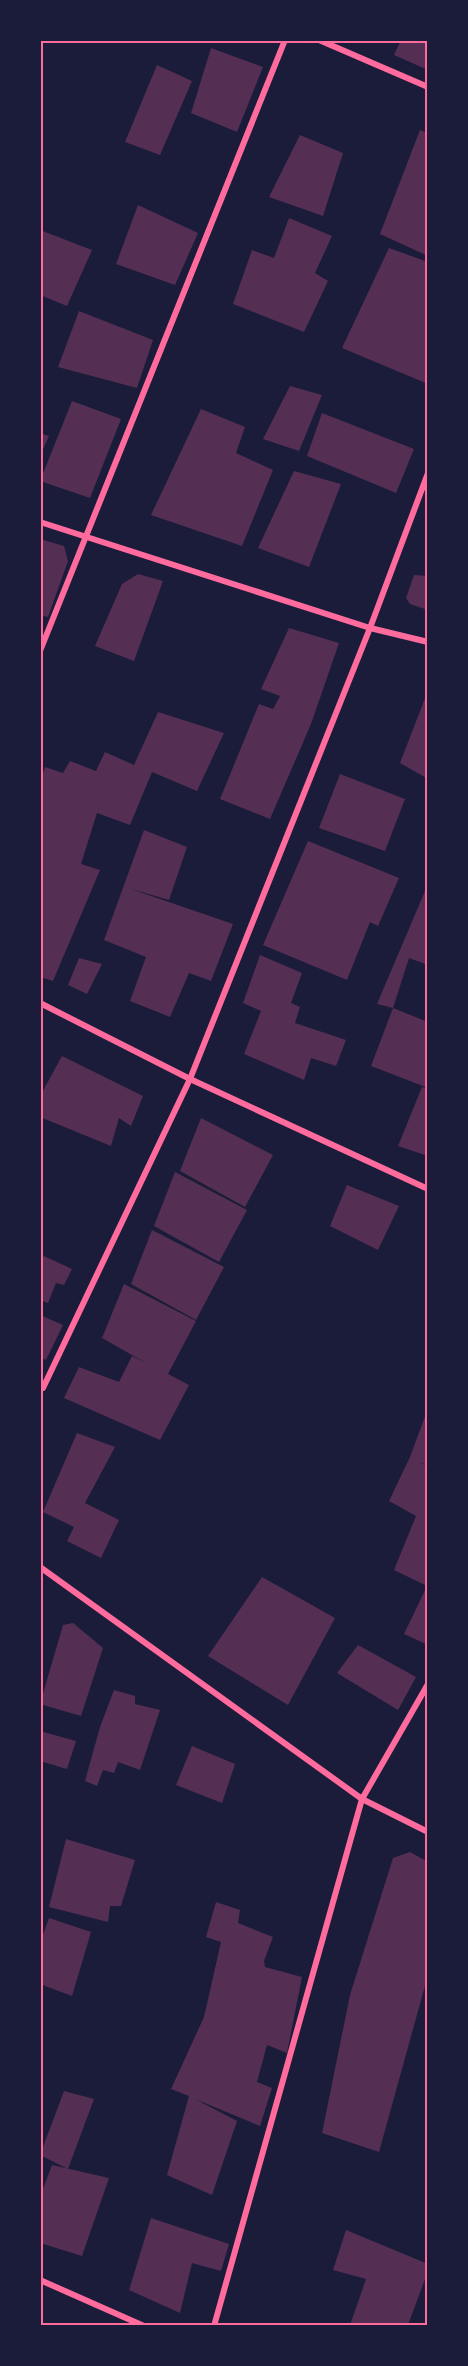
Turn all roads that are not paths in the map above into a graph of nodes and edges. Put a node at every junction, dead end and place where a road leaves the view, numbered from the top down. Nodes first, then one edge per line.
1 (285, 40) edge
2 (319, 40) edge
3 (428, 87) edge
4 (428, 473) edge
5 (40, 522) edge
6 (84, 536) junction
7 (370, 628) junction
8 (428, 642) edge
9 (40, 651) edge
10 (40, 1003) edge
11 (190, 1079) junction
12 (428, 1189) edge
13 (43, 1388) dead end
14 (40, 1567) edge
15 (428, 1684) edge
16 (362, 1799) junction
17 (428, 1832) edge
18 (40, 2280) edge
19 (144, 2325) edge
20 (213, 2325) edge

1 - 6 street
2 - 3 street
4 - 7 street
5 - 6 street
6 - 7 street
6 - 9 street
7 - 8 street
7 - 11 street
10 - 11 street
11 - 12 street
11 - 13 street
14 - 16 street
15 - 16 street
16 - 17 street
16 - 20 street
18 - 19 street

